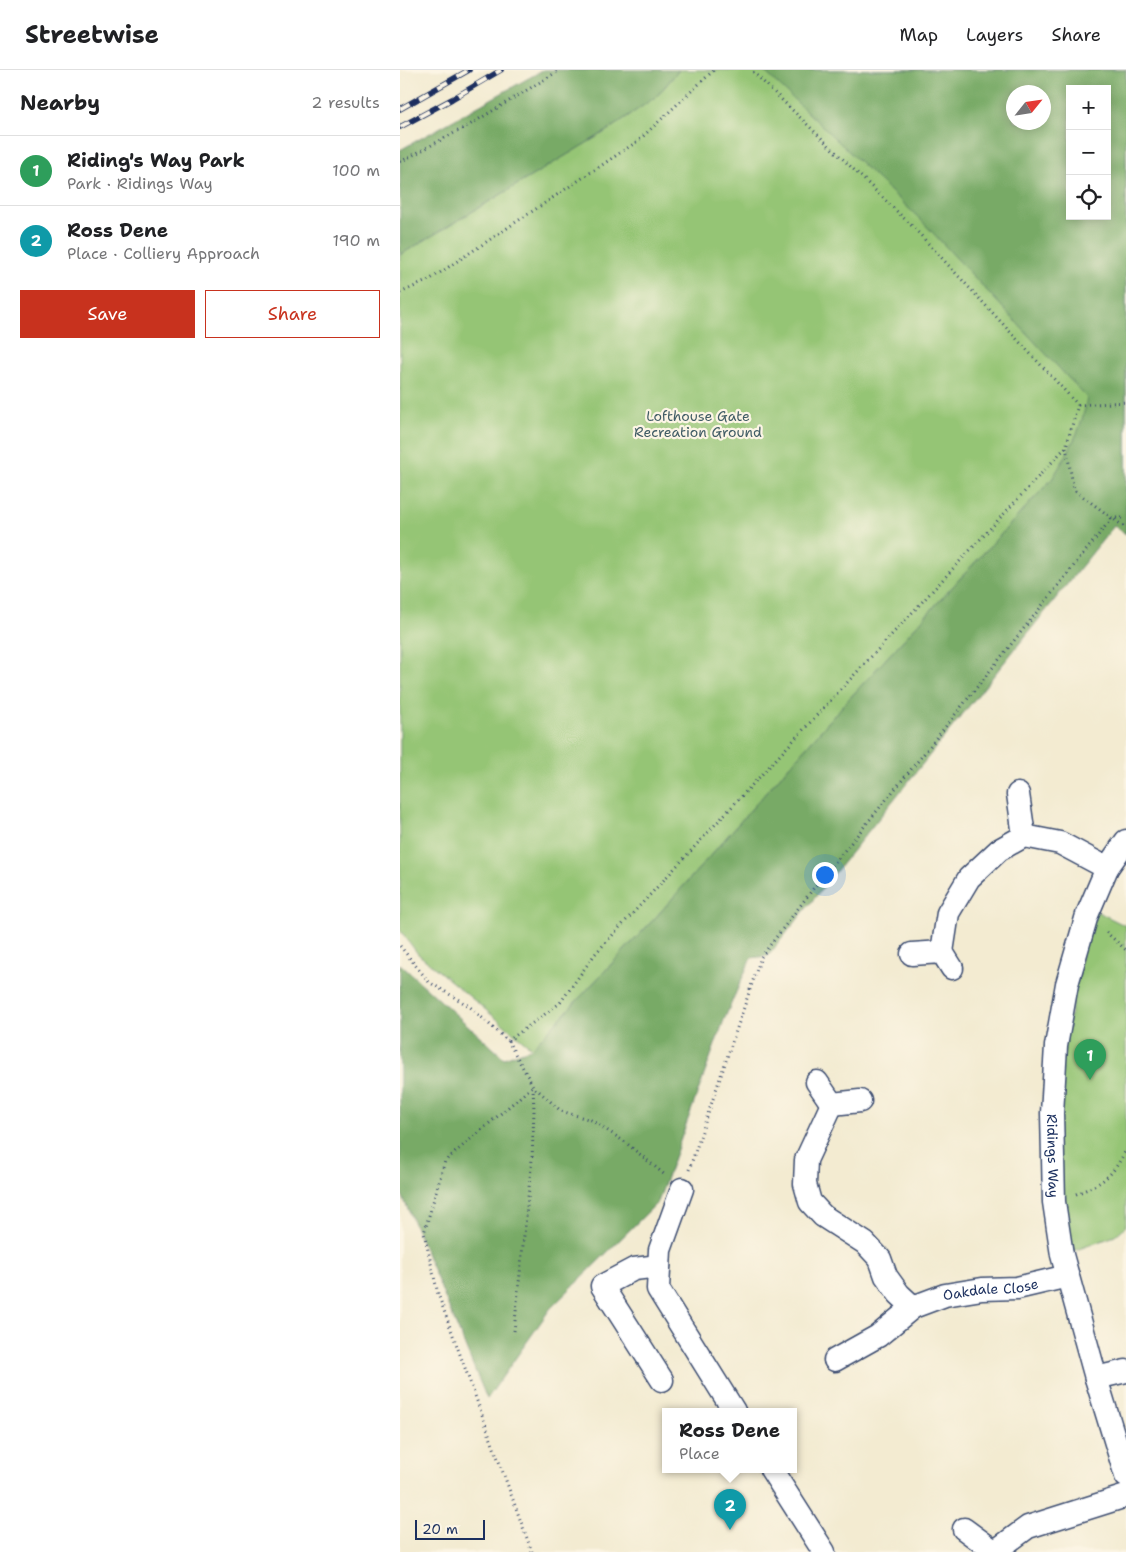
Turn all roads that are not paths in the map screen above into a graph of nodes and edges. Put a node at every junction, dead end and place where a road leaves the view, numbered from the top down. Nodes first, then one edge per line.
1 (1018, 794) dead end
2 (1024, 836) junction
3 (1126, 841) edge
4 (1107, 868) junction
5 (912, 954) dead end
6 (817, 1082) dead end
7 (860, 1101) dead end
8 (832, 1104) junction
9 (682, 1189) road end
10 (660, 1266) junction
11 (1068, 1276) junction
12 (914, 1306) junction
13 (835, 1360) dead end
14 (1126, 1371) edge
15 (1096, 1378) junction
16 (662, 1380) dead end
17 (732, 1408) edge
18 (774, 1473) edge
19 (1126, 1476) edge
20 (1126, 1496) edge
21 (964, 1529) dead end
22 (994, 1551) edge
23 (824, 1552) edge

1 - 2 street
2 - 4 street
2 - 5 street
3 - 4 street, Ridings Way
4 - 11 street, Ridings Way
6 - 8 street
7 - 8 street
8 - 12 street
9 - 10 street
10 - 16 street
10 - 17 street
11 - 12 street, Oakdale Close
11 - 15 street, Ridings Way
12 - 13 street, Oakdale Close
14 - 15 street
15 - 19 street, Ridings Way
18 - 23 street
20 - 22 street
21 - 22 street

